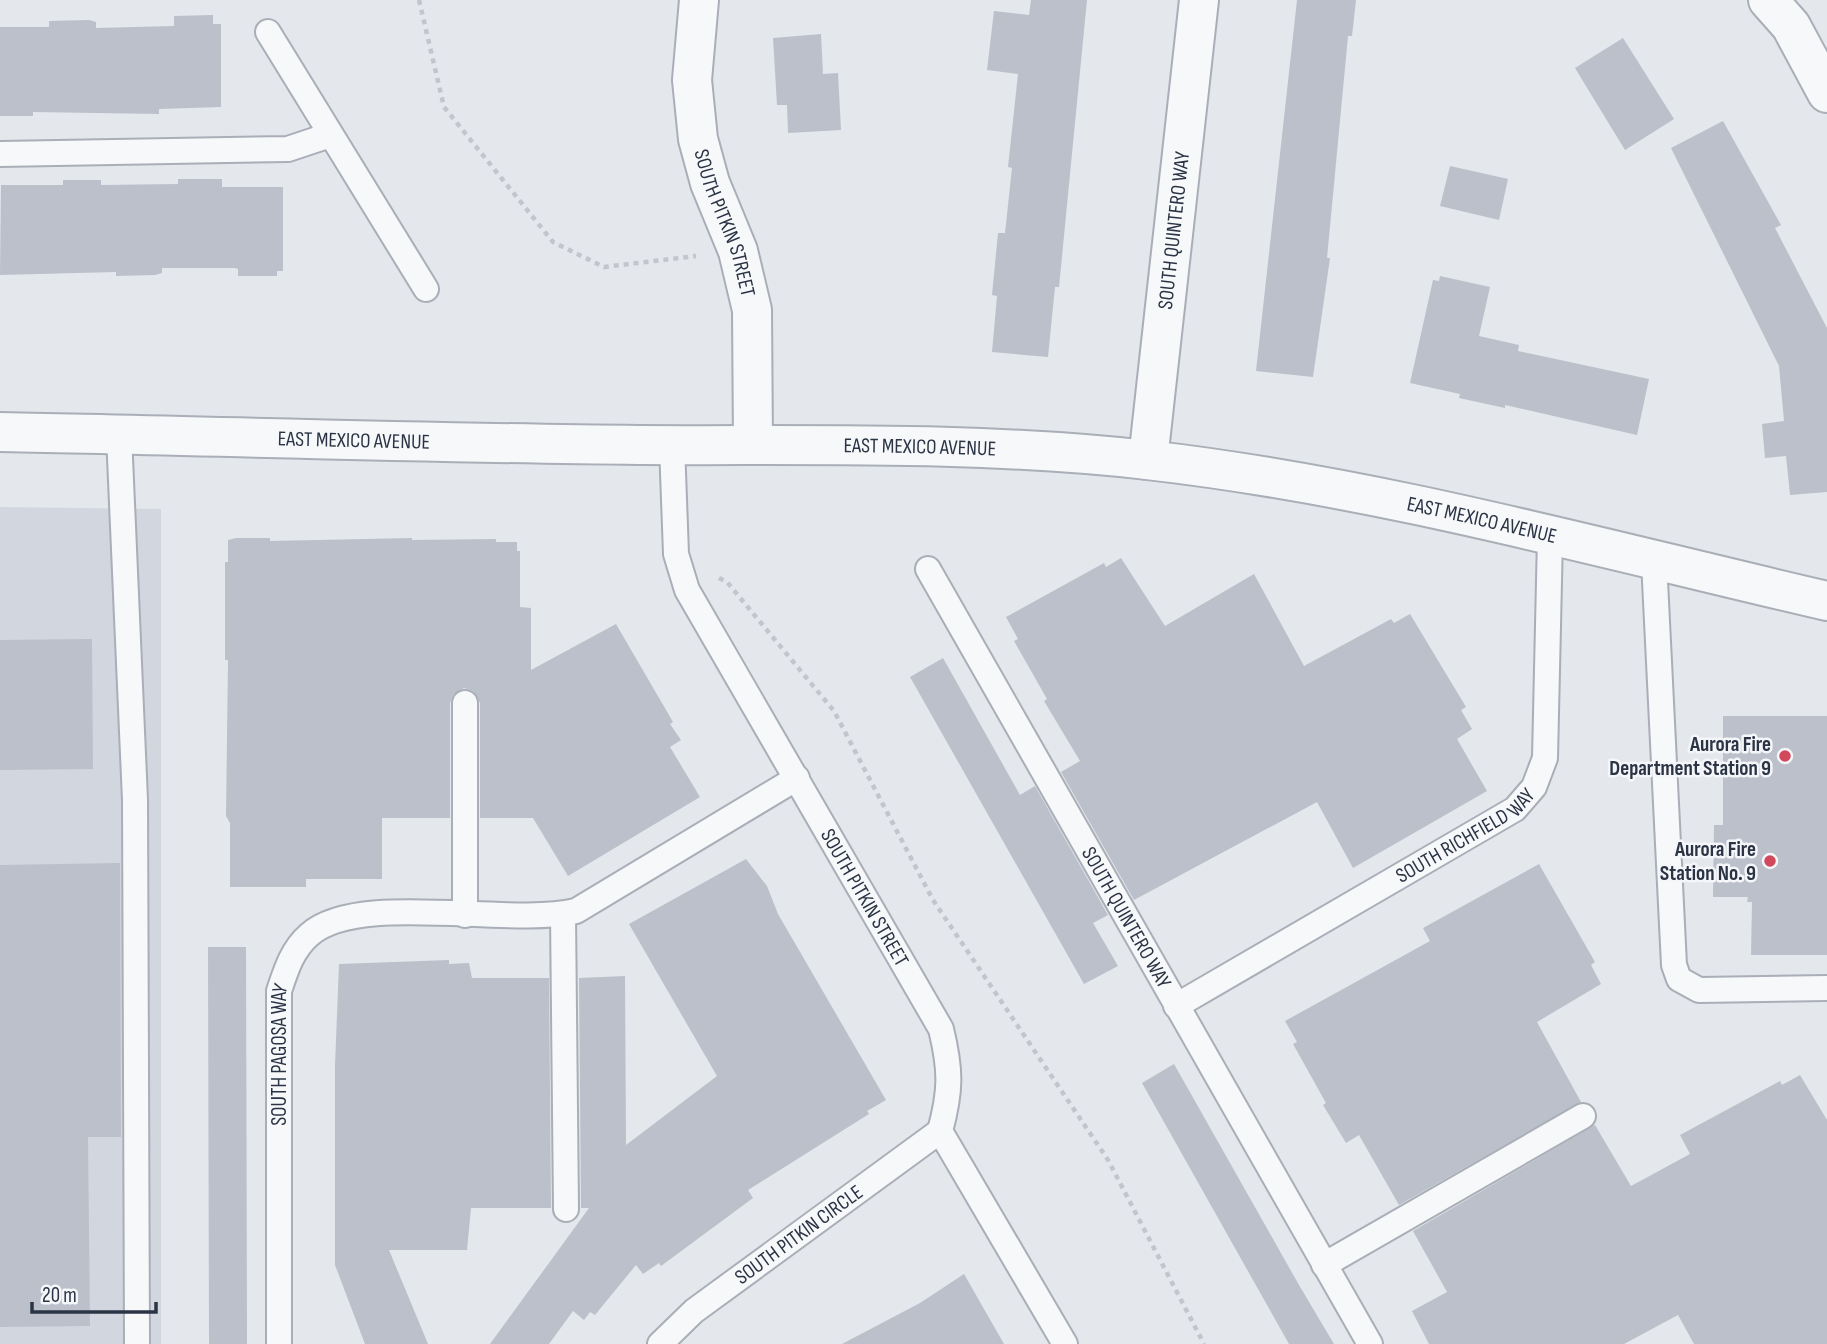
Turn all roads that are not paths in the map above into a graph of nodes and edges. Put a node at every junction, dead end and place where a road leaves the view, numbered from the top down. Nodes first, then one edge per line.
1 (699, 0) edge
2 (1199, 0) edge
3 (1768, 0) edge
4 (268, 32) dead end
5 (1827, 93) edge
6 (330, 135) junction
7 (0, 154) edge
8 (426, 289) dead end
9 (0, 432) edge
10 (119, 435) junction
11 (672, 445) junction
12 (753, 445) junction
13 (1147, 460) junction
14 (1550, 537) junction
15 (1654, 561) junction
16 (928, 569) dead end
17 (1827, 601) edge
18 (465, 703) dead end
19 (797, 778) junction
20 (564, 914) junction
21 (465, 915) junction
22 (1827, 988) edge
23 (1176, 1006) junction
24 (1583, 1116) dead end
25 (940, 1131) junction
26 (566, 1209) dead end
27 (1324, 1265) junction
28 (138, 1344) edge
29 (279, 1344) edge
30 (660, 1344) edge
31 (1065, 1344) edge
32 (1370, 1344) edge

1 - 12 street, SOUTH PITKIN STREET
2 - 13 street, SOUTH QUINTERO WAY
3 - 5 street
4 - 6 lane
6 - 7 lane
6 - 8 lane
9 - 10 street, EAST MEXICO AVENUE
10 - 11 street, EAST MEXICO AVENUE
10 - 28 lane
11 - 12 street, EAST MEXICO AVENUE
11 - 19 lane, SOUTH PITKIN STREET
12 - 13 street, EAST MEXICO AVENUE
13 - 14 street, EAST MEXICO AVENUE
14 - 15 street, EAST MEXICO AVENUE
14 - 23 lane, SOUTH RICHFIELD WAY
15 - 17 street, EAST MEXICO AVENUE
15 - 22 lane
16 - 23 lane, SOUTH QUINTERO WAY
18 - 21 lane
19 - 20 lane, SOUTH PAGOSA WAY
19 - 25 lane, SOUTH PITKIN STREET
20 - 21 lane, SOUTH PAGOSA WAY
20 - 26 lane
21 - 29 lane, SOUTH PAGOSA WAY
23 - 27 lane, SOUTH QUINTERO WAY
24 - 27 lane
25 - 30 lane, SOUTH PITKIN CIRCLE
25 - 31 lane
27 - 32 lane, SOUTH QUINTERO WAY

